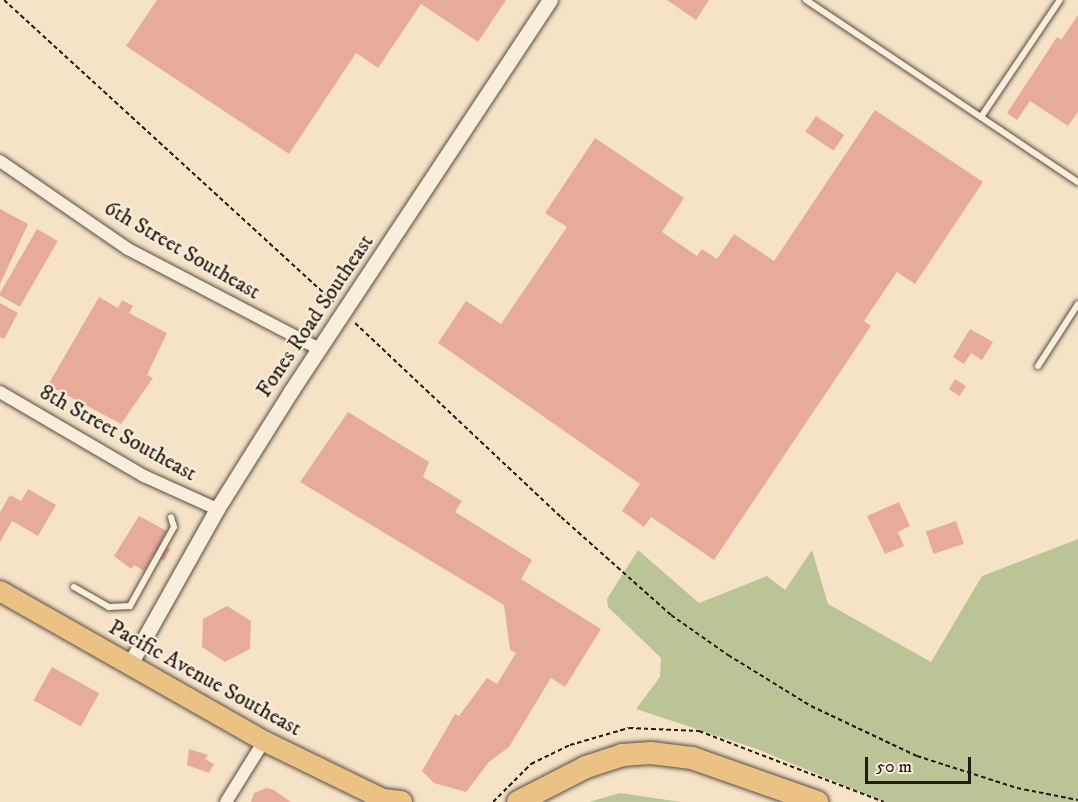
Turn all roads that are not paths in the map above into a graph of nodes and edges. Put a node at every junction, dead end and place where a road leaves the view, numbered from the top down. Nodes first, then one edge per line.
1 (550, 0) edge
2 (808, 0) edge
3 (1060, 0) edge
4 (981, 117) junction
5 (0, 161) edge
6 (1078, 182) edge
7 (1078, 304) edge
8 (319, 349) junction
9 (1038, 366) dead end
10 (0, 392) edge
11 (217, 509) junction
12 (171, 517) dead end
13 (74, 587) dead end
14 (0, 591) edge
15 (130, 664) junction
16 (264, 741) junction
17 (540, 795) edge
18 (391, 801) edge
19 (226, 802) edge
20 (518, 802) edge
21 (817, 802) edge

1 - 8 street, Fones Road Southeast
2 - 4 lane
3 - 4 lane
4 - 6 lane
5 - 8 street, 6th Street Southeast
7 - 9 lane
8 - 11 street, Fones Road Southeast
10 - 11 street, 8th Street Southeast
11 - 15 street, Fones Road Southeast
12 - 13 lane
14 - 15 main road, Pacific Avenue Southeast
15 - 16 main road, Pacific Avenue Southeast
16 - 18 main road, Pacific Avenue Southeast
16 - 19 street
17 - 20 highway
17 - 21 highway

